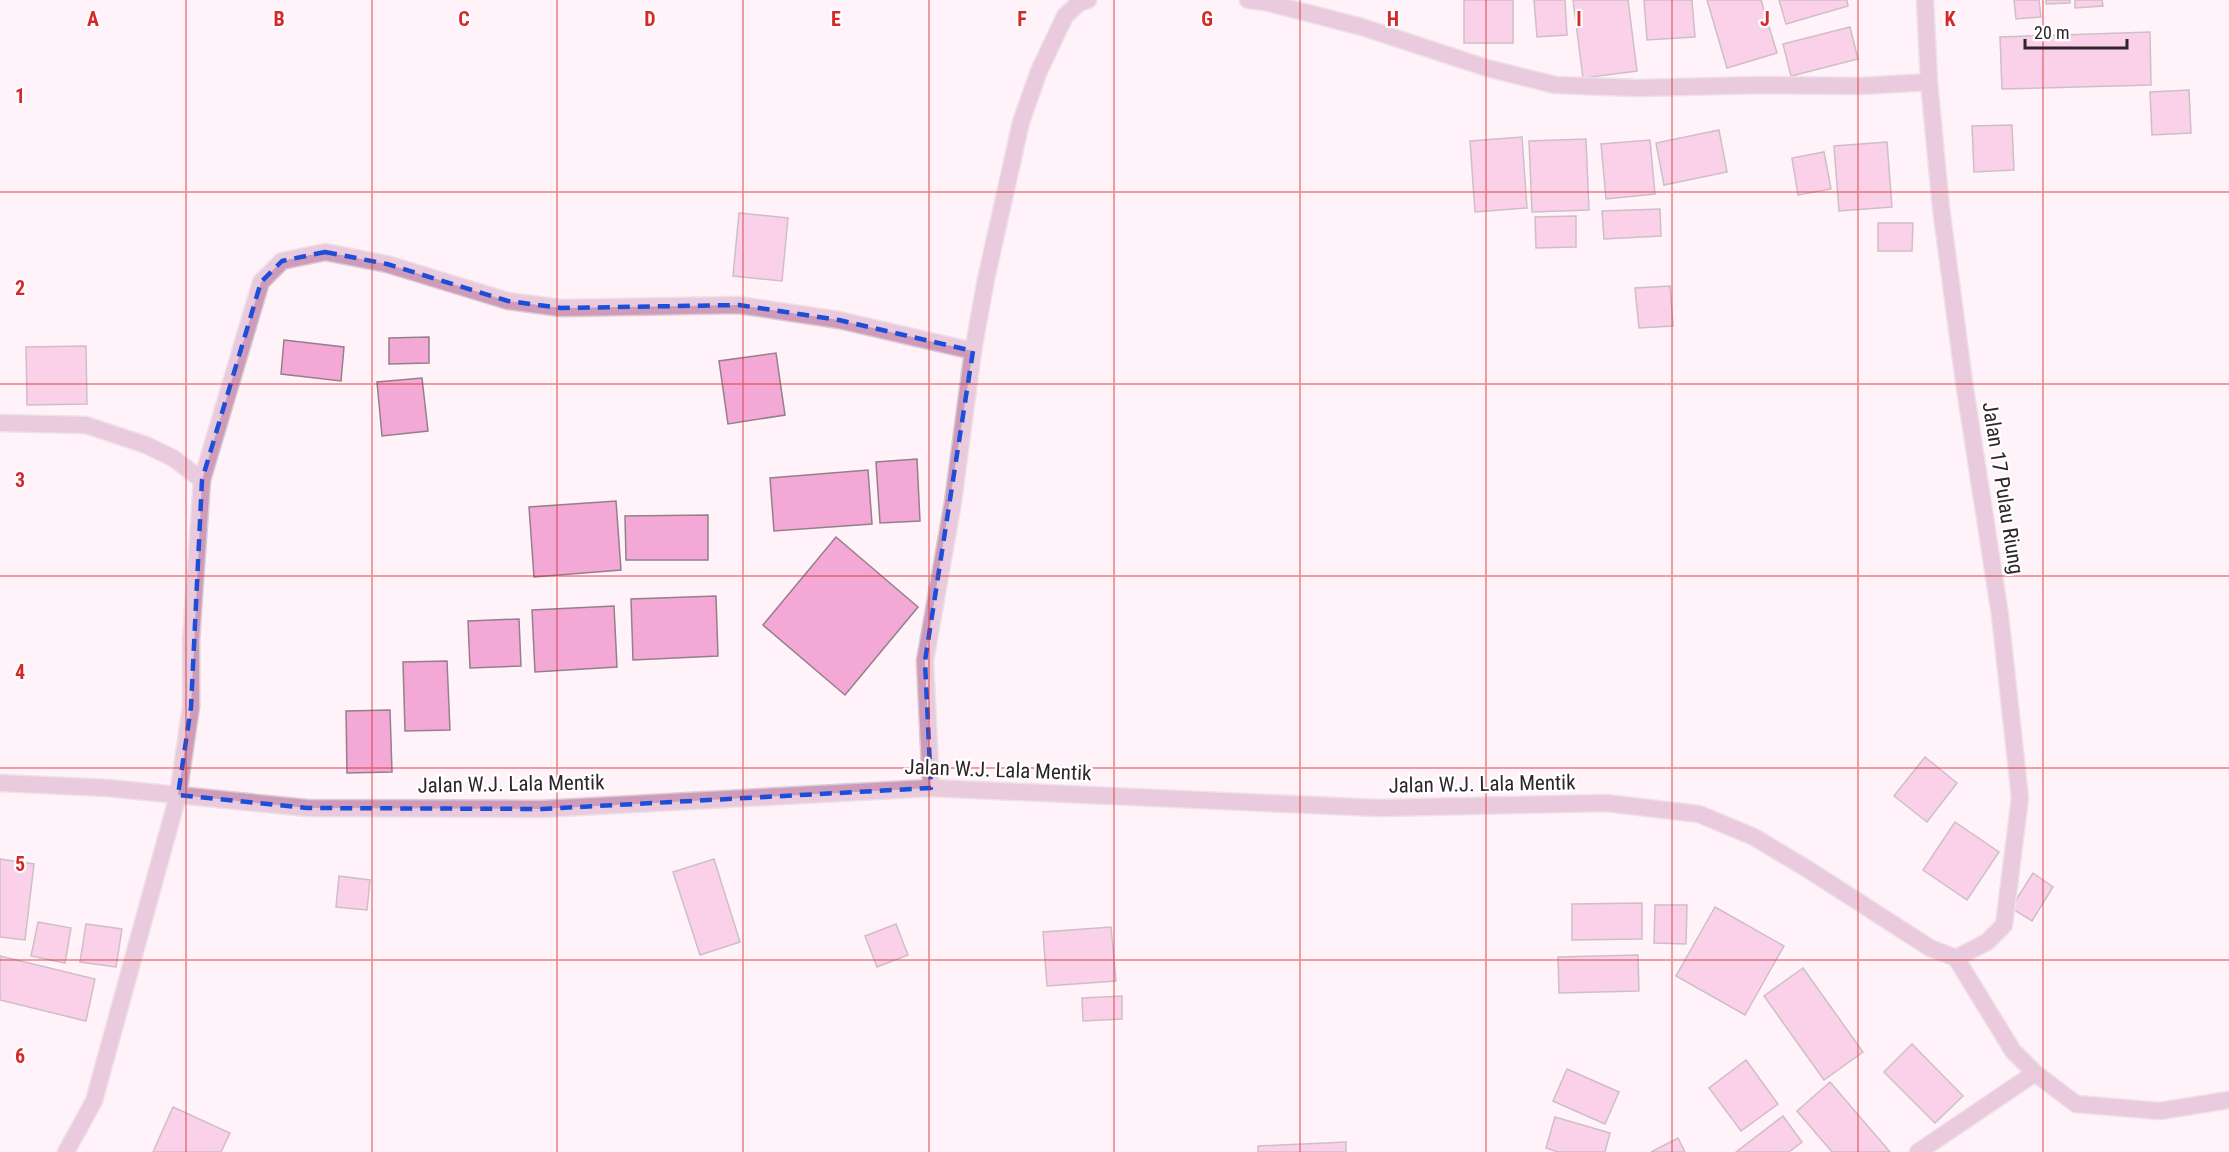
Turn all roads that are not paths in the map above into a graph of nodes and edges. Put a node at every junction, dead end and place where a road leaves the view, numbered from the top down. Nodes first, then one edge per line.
1 (1088, 0) edge
2 (1248, 0) edge
3 (1925, 0) edge
4 (1929, 82) junction
5 (973, 351) junction
6 (0, 423) edge
7 (202, 480) junction
8 (0, 783) edge
9 (931, 788) junction
10 (178, 795) junction
11 (1956, 958) junction
12 (2035, 1073) junction
13 (2229, 1100) edge
14 (66, 1152) edge
15 (1918, 1152) edge

1 - 5 street
2 - 4 street
3 - 4 street, Jalan 17 Pulau Riung
4 - 11 street, Jalan 17 Pulau Riung
5 - 7 street
5 - 9 street
6 - 7 street
7 - 10 street
8 - 10 street, Jalan W.J. Lala Mentik
9 - 10 street, Jalan W.J. Lala Mentik
9 - 11 street, Jalan W.J. Lala Mentik
10 - 14 street
11 - 12 street
12 - 13 street
12 - 15 street

